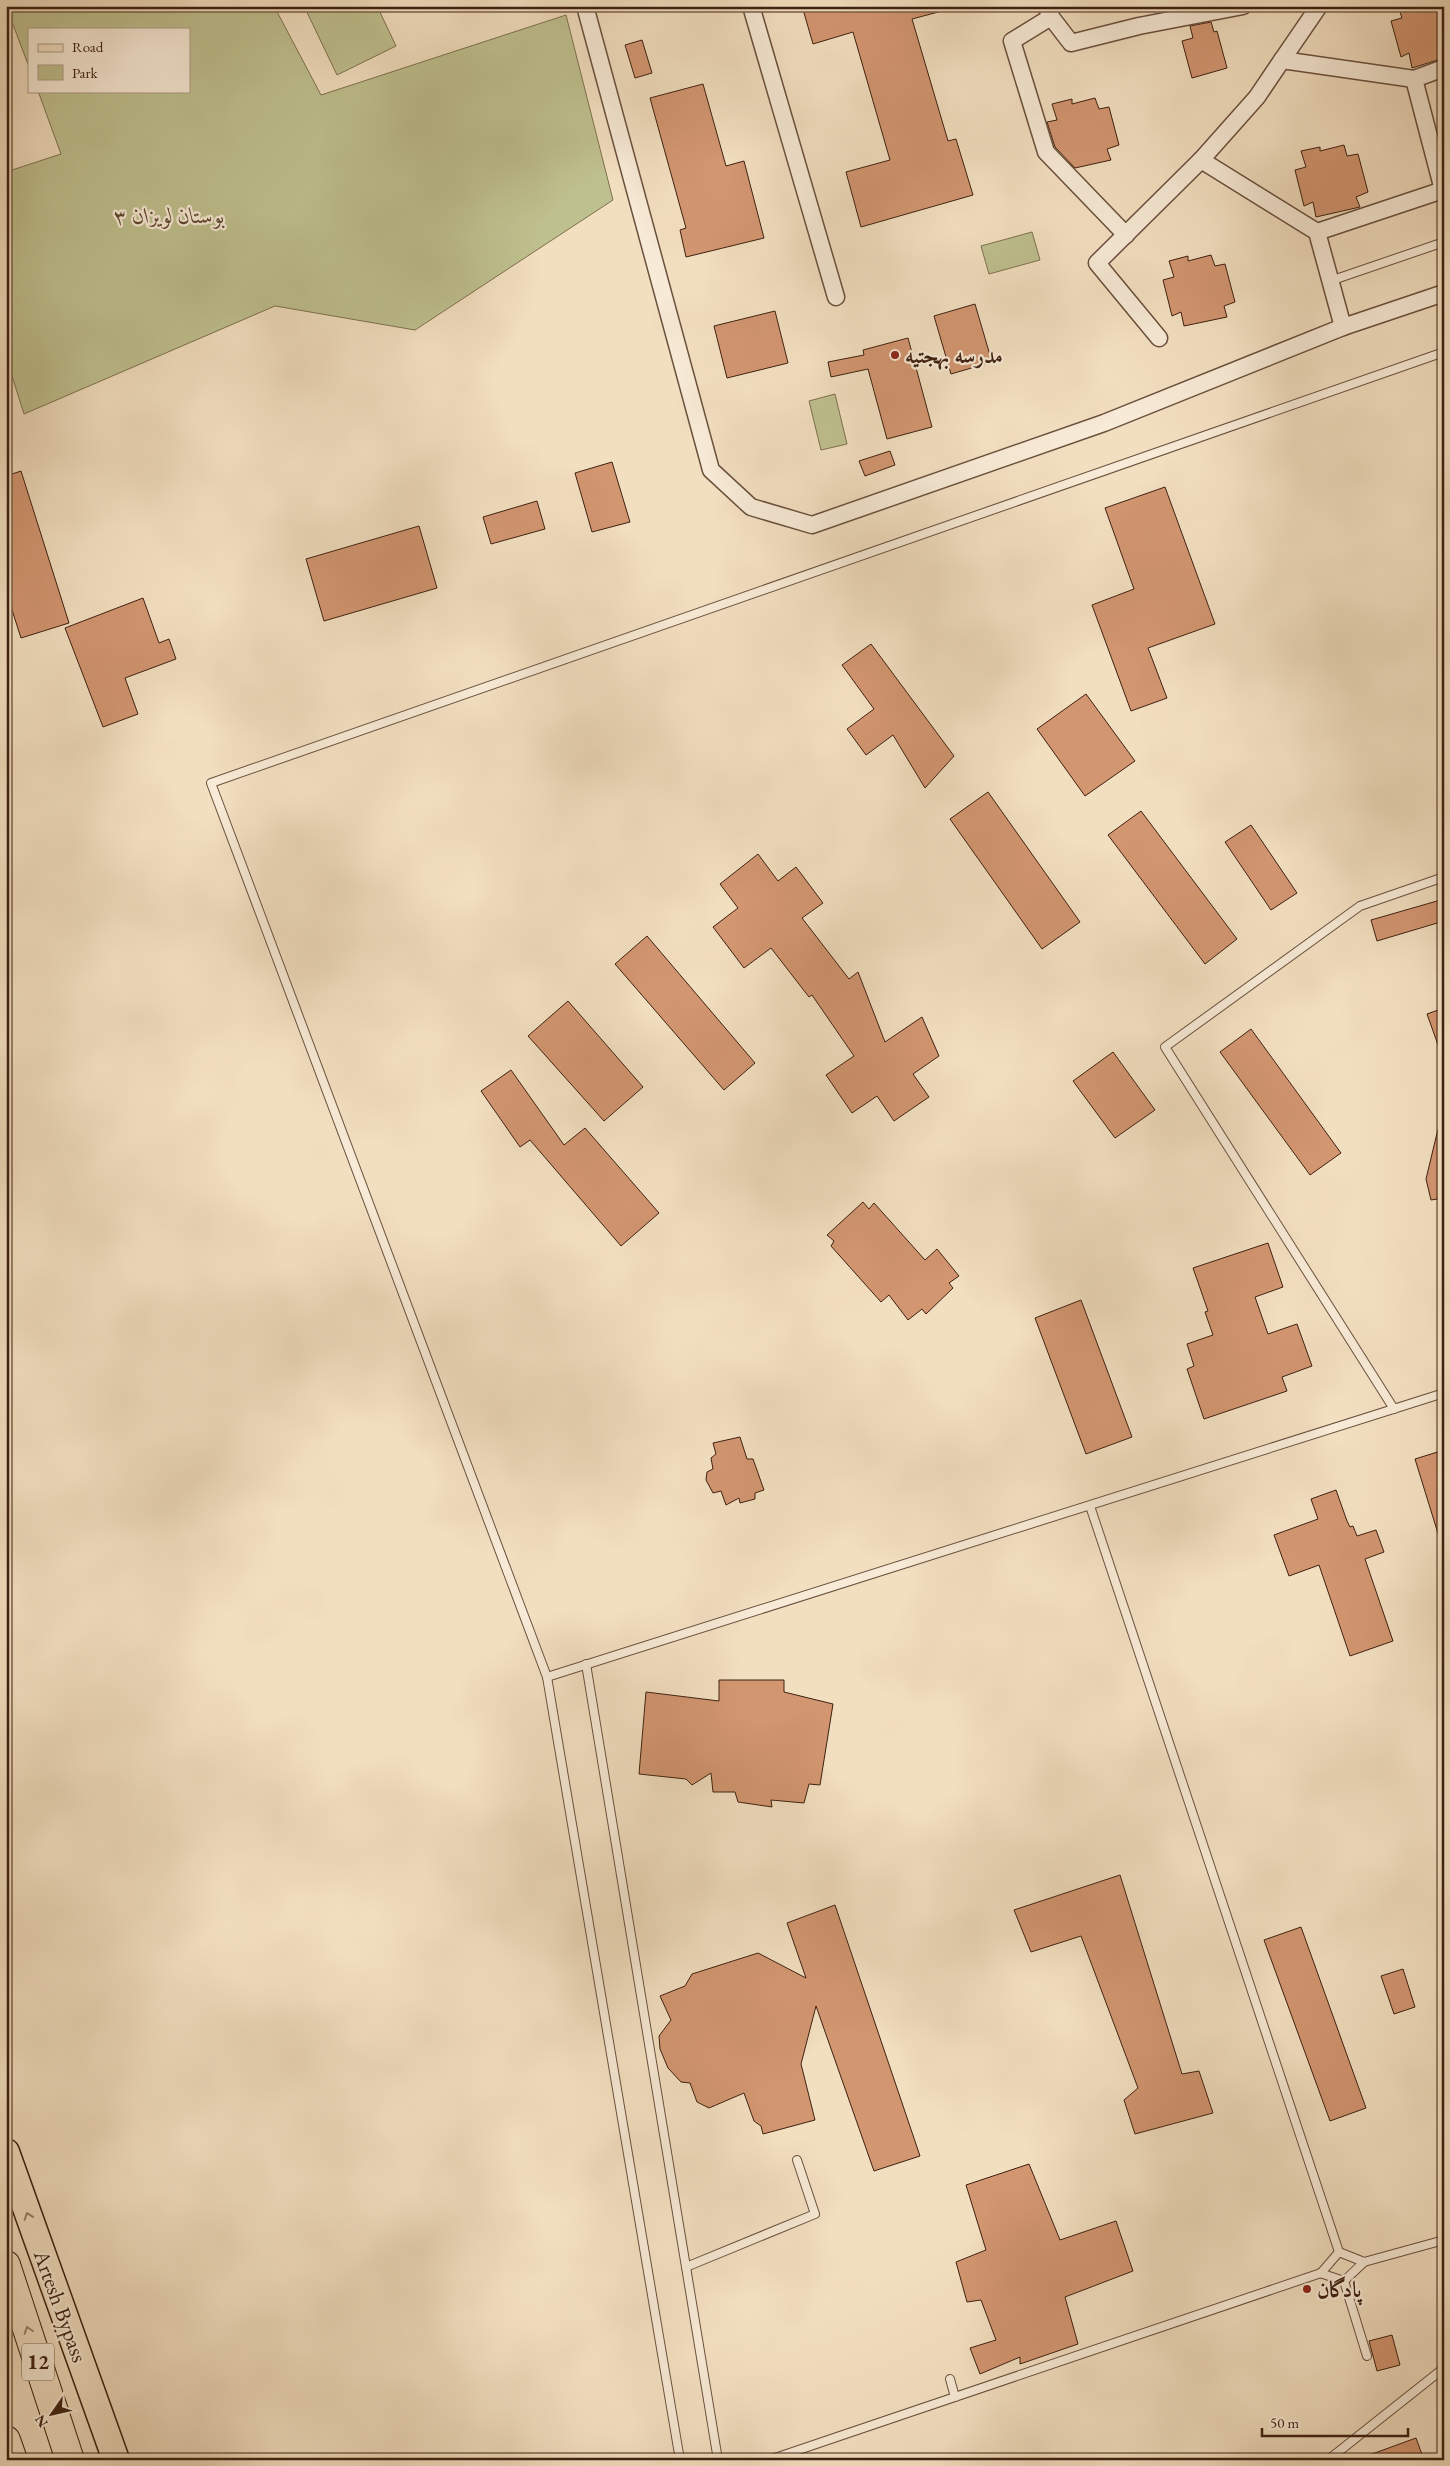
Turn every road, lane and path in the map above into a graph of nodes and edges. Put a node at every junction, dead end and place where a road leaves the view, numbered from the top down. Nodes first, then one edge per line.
1 (585, 6) edge
2 (751, 6) edge
3 (1243, 6) edge
4 (1319, 6) edge
5 (1048, 12) edge
6 (1282, 60) junction
7 (1444, 68) edge
8 (1414, 79) junction
9 (1201, 160) junction
10 (1443, 190) edge
11 (1317, 232) junction
12 (1126, 235) junction
13 (1444, 242) edge
14 (1330, 282) junction
15 (1444, 293) edge
16 (836, 297) dead end
17 (1343, 327) junction
18 (1158, 338) dead end
19 (1444, 352) edge
20 (1444, 877) edge
21 (1444, 1394) edge
22 (1394, 1409) junction
23 (1090, 1506) junction
24 (586, 1664) junction
25 (548, 1677) junction
26 (6, 2152) edge
27 (797, 2160) dead end
28 (1444, 2240) edge
29 (1339, 2252) junction
30 (1364, 2262) junction
31 (6, 2264) edge
32 (686, 2267) junction
33 (1320, 2273) junction
34 (1344, 2281) junction
35 (52, 2286) junction
36 (1367, 2356) dead end
37 (1444, 2368) edge
38 (950, 2378) dead end
39 (955, 2397) junction
40 (6, 2440) edge
41 (13, 2460) edge
42 (70, 2460) edge
43 (97, 2460) edge
44 (116, 2460) edge
45 (680, 2460) edge
46 (718, 2460) edge
47 (769, 2460) edge
48 (1328, 2460) edge

1 - 17 street
2 - 16 street
3 - 5 street
4 - 6 street
5 - 12 street
6 - 8 street
6 - 9 street
7 - 8 street
8 - 10 street
9 - 11 street
9 - 12 street
10 - 11 street
11 - 14 street
12 - 18 street
13 - 14 lane
14 - 17 street
15 - 17 street
19 - 25 lane
20 - 22 lane
21 - 22 lane
22 - 23 lane
23 - 24 lane
23 - 29 lane
24 - 25 lane
24 - 32 lane
25 - 45 lane
35 -> 26 main road, Artesh Bypass
27 - 32 lane
28 - 30 lane
29 - 30 lane
29 - 33 lane
30 - 34 lane
42 -> 31 highway, 12
32 - 46 lane
33 - 34 lane
33 - 39 lane
34 - 36 lane
35 - 43 main road
35 - 44 main road, Artesh Bypass
37 - 48 lane
38 - 39 lane
39 - 47 lane
40 - 41 highway

